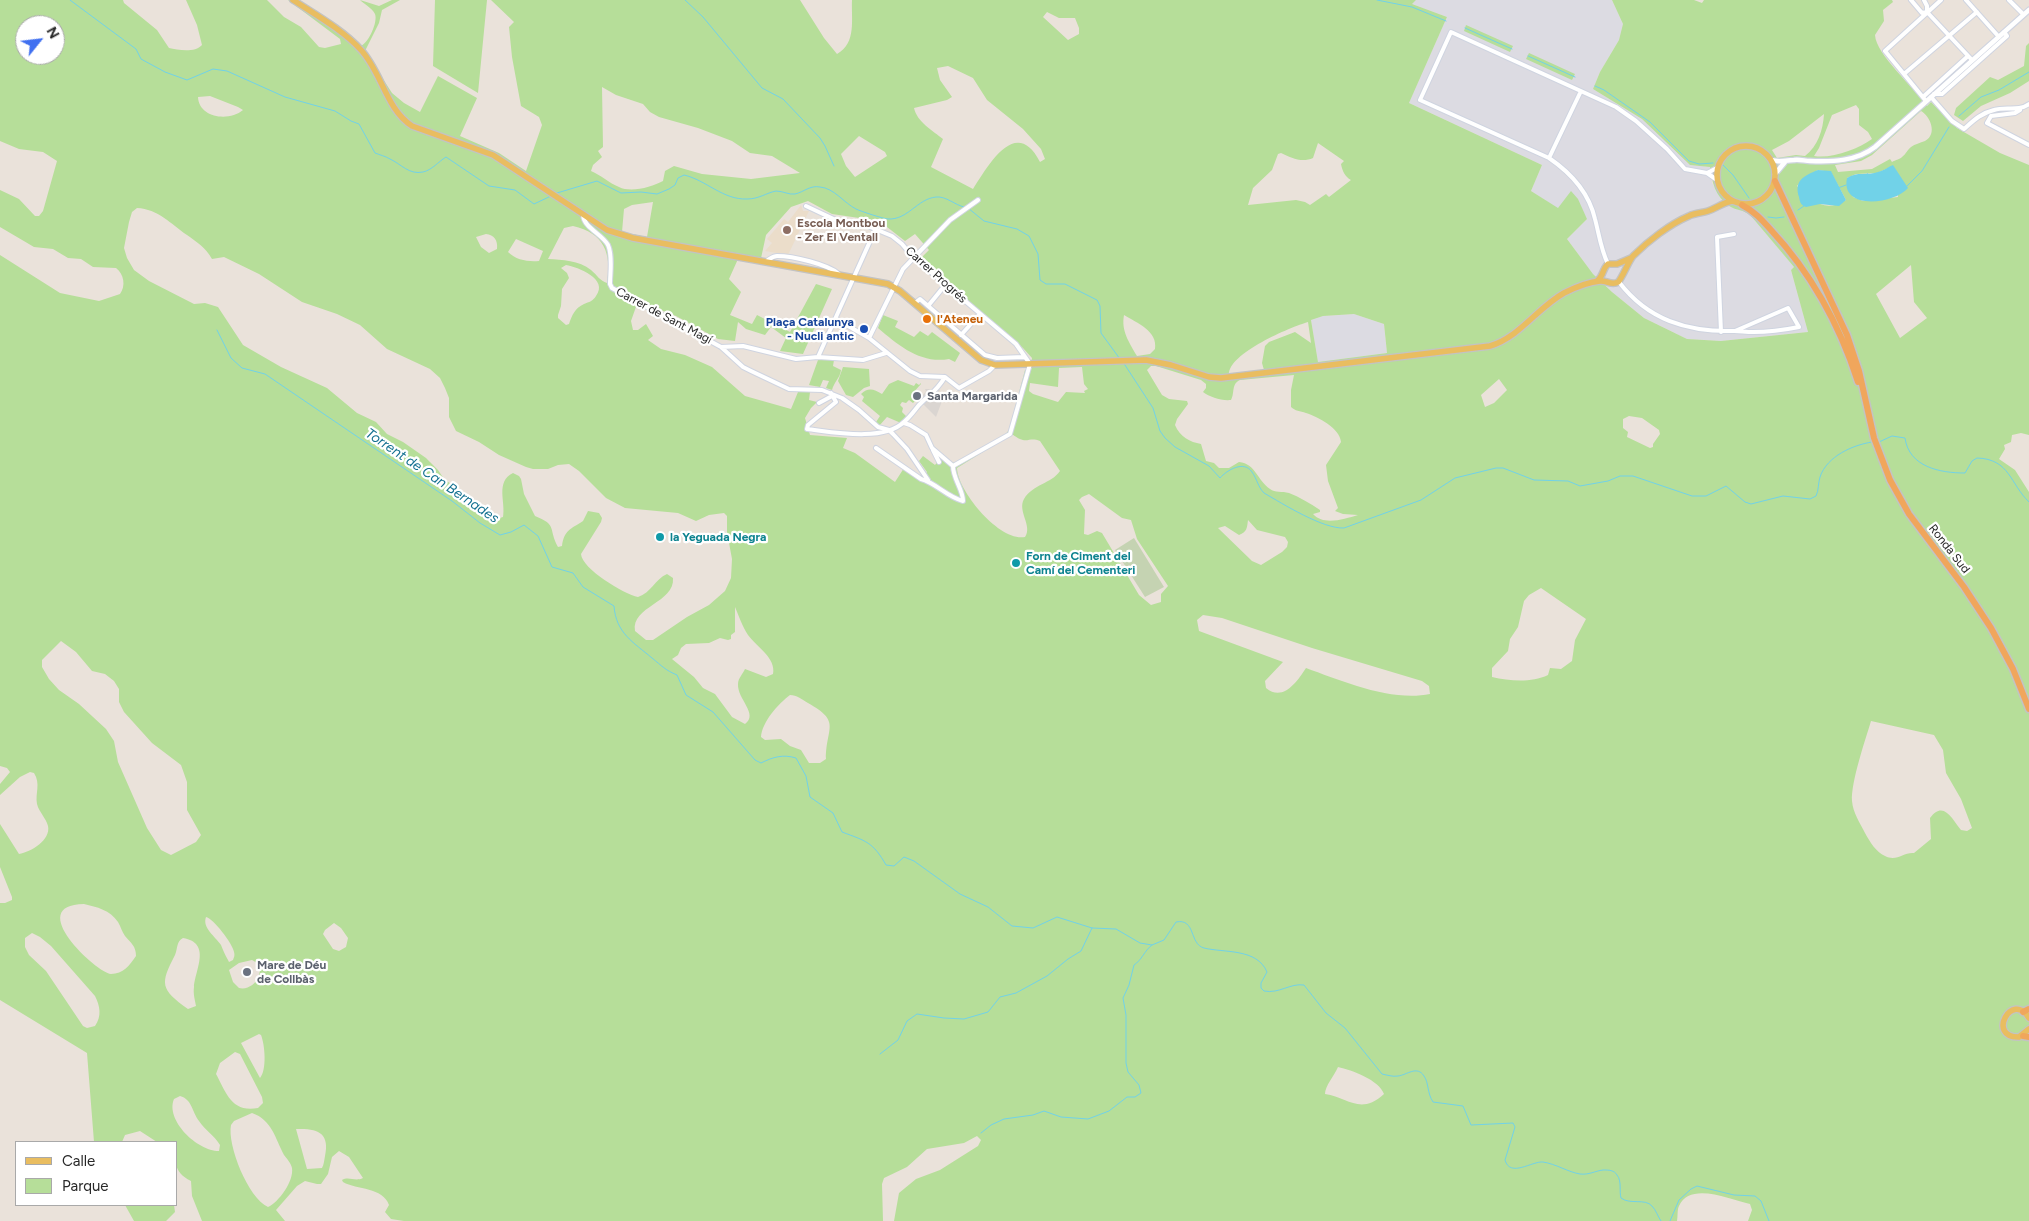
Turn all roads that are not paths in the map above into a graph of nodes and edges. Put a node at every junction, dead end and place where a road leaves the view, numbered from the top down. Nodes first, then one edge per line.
1 (293, 0) edge
2 (1911, 0) edge
3 (1924, 0) edge
4 (1941, 0) edge
5 (1966, 0) edge
6 (2009, 0) edge
7 (2029, 10) edge
8 (1927, 12) junction
9 (1977, 12) junction
10 (2023, 14) junction
11 (2006, 34) junction
12 (1950, 36) junction
13 (1999, 37) junction
14 (1970, 58) junction
15 (1904, 74) junction
16 (1581, 91) junction
17 (1942, 94) junction
18 (1933, 95) junction
19 (1925, 99) junction
20 (1937, 102) junction
21 (2029, 104) edge
22 (2022, 109) junction
23 (2029, 145) edge
24 (1549, 158) junction
25 (1771, 160) junction
26 (1786, 162) junction
27 (1717, 168) junction
28 (1708, 173) junction
29 (1775, 177) junction
30 (1717, 180) junction
31 (1720, 189) junction
32 (978, 200) dead end
33 (1732, 201) junction
34 (1742, 205) junction
35 (806, 206) dead end
36 (1716, 206) junction
37 (583, 215) junction
38 (876, 228) junction
39 (1734, 234) dead end
40 (1634, 256) junction
41 (913, 257) junction
42 (1608, 264) junction
43 (1617, 264) junction
44 (1623, 272) junction
45 (1603, 274) junction
46 (854, 277) junction
47 (1607, 281) junction
48 (1596, 282) junction
49 (1619, 282) junction
50 (946, 284) junction
51 (894, 287) junction
52 (915, 303) junction
53 (928, 306) junction
54 (980, 314) junction
55 (836, 319) junction
56 (1735, 331) junction
57 (1721, 332) junction
58 (961, 335) junction
59 (869, 338) junction
60 (721, 347) junction
61 (886, 353) junction
62 (1024, 356) junction
63 (818, 357) junction
64 (1020, 364) junction
65 (1033, 364) junction
66 (995, 365) junction
67 (945, 377) junction
68 (832, 395) junction
69 (1864, 397) junction
70 (819, 403) dead end
71 (904, 423) junction
72 (889, 430) junction
73 (876, 448) dead end
74 (932, 448) junction
75 (939, 462) dead end
76 (953, 466) junction
77 (928, 480) junction
78 (2029, 709) edge
79 (2026, 1010) edge
80 (2029, 1018) edge
81 (2029, 1029) edge
82 (2026, 1036) edge

1 - 37 main road
2 - 8 street
3 - 8 street
4 - 8 street
5 - 9 street
6 - 10 street
7 - 10 street
8 - 12 street
8 - 15 street
9 - 12 street
9 - 13 street
10 - 11 street
11 - 13 street
11 - 17 street
12 - 14 street
12 - 15 street
13 - 14 street
14 - 18 street
14 - 19 street
15 - 19 street
16 - 24 street
16 - 24 street
16 - 28 street
17 - 18 street
17 - 20 street
18 - 19 street
18 - 20 street
19 - 26 street
20 - 22 street
21 - 22 street
22 - 23 street
24 - 42 street
25 - 26 street
25 - 27 main road
25 - 29 main road
26 - 29 street
27 - 28 street
27 - 30 main road
28 - 30 street
29 - 34 main road
29 - 69 highway
30 - 31 main road
31 - 33 main road
31 - 36 main road
32 - 41 street
33 - 34 main road
33 - 36 main road
34 - 69 highway
35 - 38 street, Carrer Progrés
36 - 40 main road
37 - 46 main road
37 - 60 street, Carrer de Sant Magí
38 - 41 street, Carrer Progrés
38 - 46 street
39 - 57 street
40 - 43 main road
40 - 44 main road
41 - 50 street, Carrer Progrés
41 - 51 street
42 - 43 main road
42 - 45 main road
43 - 44 main road
44 - 49 main road
45 - 47 main road
45 - 48 main road
46 - 51 main road
46 - 55 street
47 - 48 main road
47 - 49 main road
48 - 65 main road
49 - 57 street
50 - 53 street
50 - 54 street, Carrer Progrés
51 - 52 main road
51 - 59 street
52 - 53 street
52 - 66 main road
53 - 58 street
54 - 58 street
54 - 62 street, Carrer Progrés
55 - 59 street
55 - 63 street
56 - 56 street
56 - 57 street
58 - 62 street
59 - 61 street
60 - 63 street, Carrer de Sant Magí
60 - 68 street
61 - 63 street, Carrer de Sant Magí
61 - 67 street
62 - 64 street
62 - 65 street, Carrer Progrés
64 - 65 main road
64 - 66 main road
65 - 76 street
66 - 67 street
67 - 71 street
68 - 70 street
68 - 72 street
68 - 72 street
69 - 78 highway, Ronda Sud
71 - 72 street
71 - 74 street
72 - 77 street
73 - 77 street
74 - 75 street
74 - 76 street
76 - 77 street
79 - 80 main road
79 - 82 main road
81 - 82 main road

